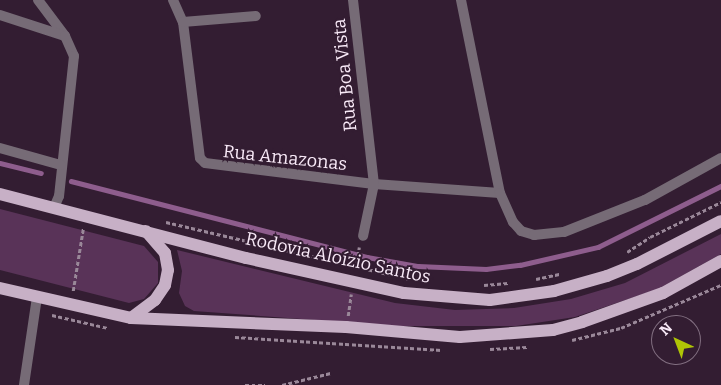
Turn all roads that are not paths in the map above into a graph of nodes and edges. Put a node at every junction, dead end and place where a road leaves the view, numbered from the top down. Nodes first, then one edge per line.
1 (38, 0) edge
2 (173, 0) edge
3 (353, 0) edge
4 (461, 0) edge
5 (0, 15) edge
6 (256, 16) dead end
7 (183, 22) junction
8 (65, 36) junction
9 (0, 148) edge
10 (721, 158) edge
11 (61, 165) junction
12 (374, 184) junction
13 (500, 192) junction
14 (0, 194) edge
15 (54, 208) junction
16 (721, 221) edge
17 (145, 230) junction
18 (363, 236) dead end
19 (721, 261) edge
20 (0, 288) edge
21 (37, 297) junction
22 (132, 318) junction
23 (24, 385) edge

1 - 8 street
2 - 7 street, Rua Amazonas
3 - 12 street, Rua Boa Vista
4 - 13 street
5 - 8 street
6 - 7 street
7 - 12 street, Rua Amazonas
8 - 11 street
9 - 11 street
10 - 13 street
11 - 15 street
12 - 13 street, Rua Amazonas
12 - 18 street, Rua Boa Vista
14 - 15 main road, Rodovia Aloízio Santos
15 - 17 main road, Rodovia Aloízio Santos
16 - 17 main road, Rodovia Aloízio Santos
17 - 22 main road
19 - 22 main road
20 - 21 main road
21 - 22 main road
21 - 23 street

